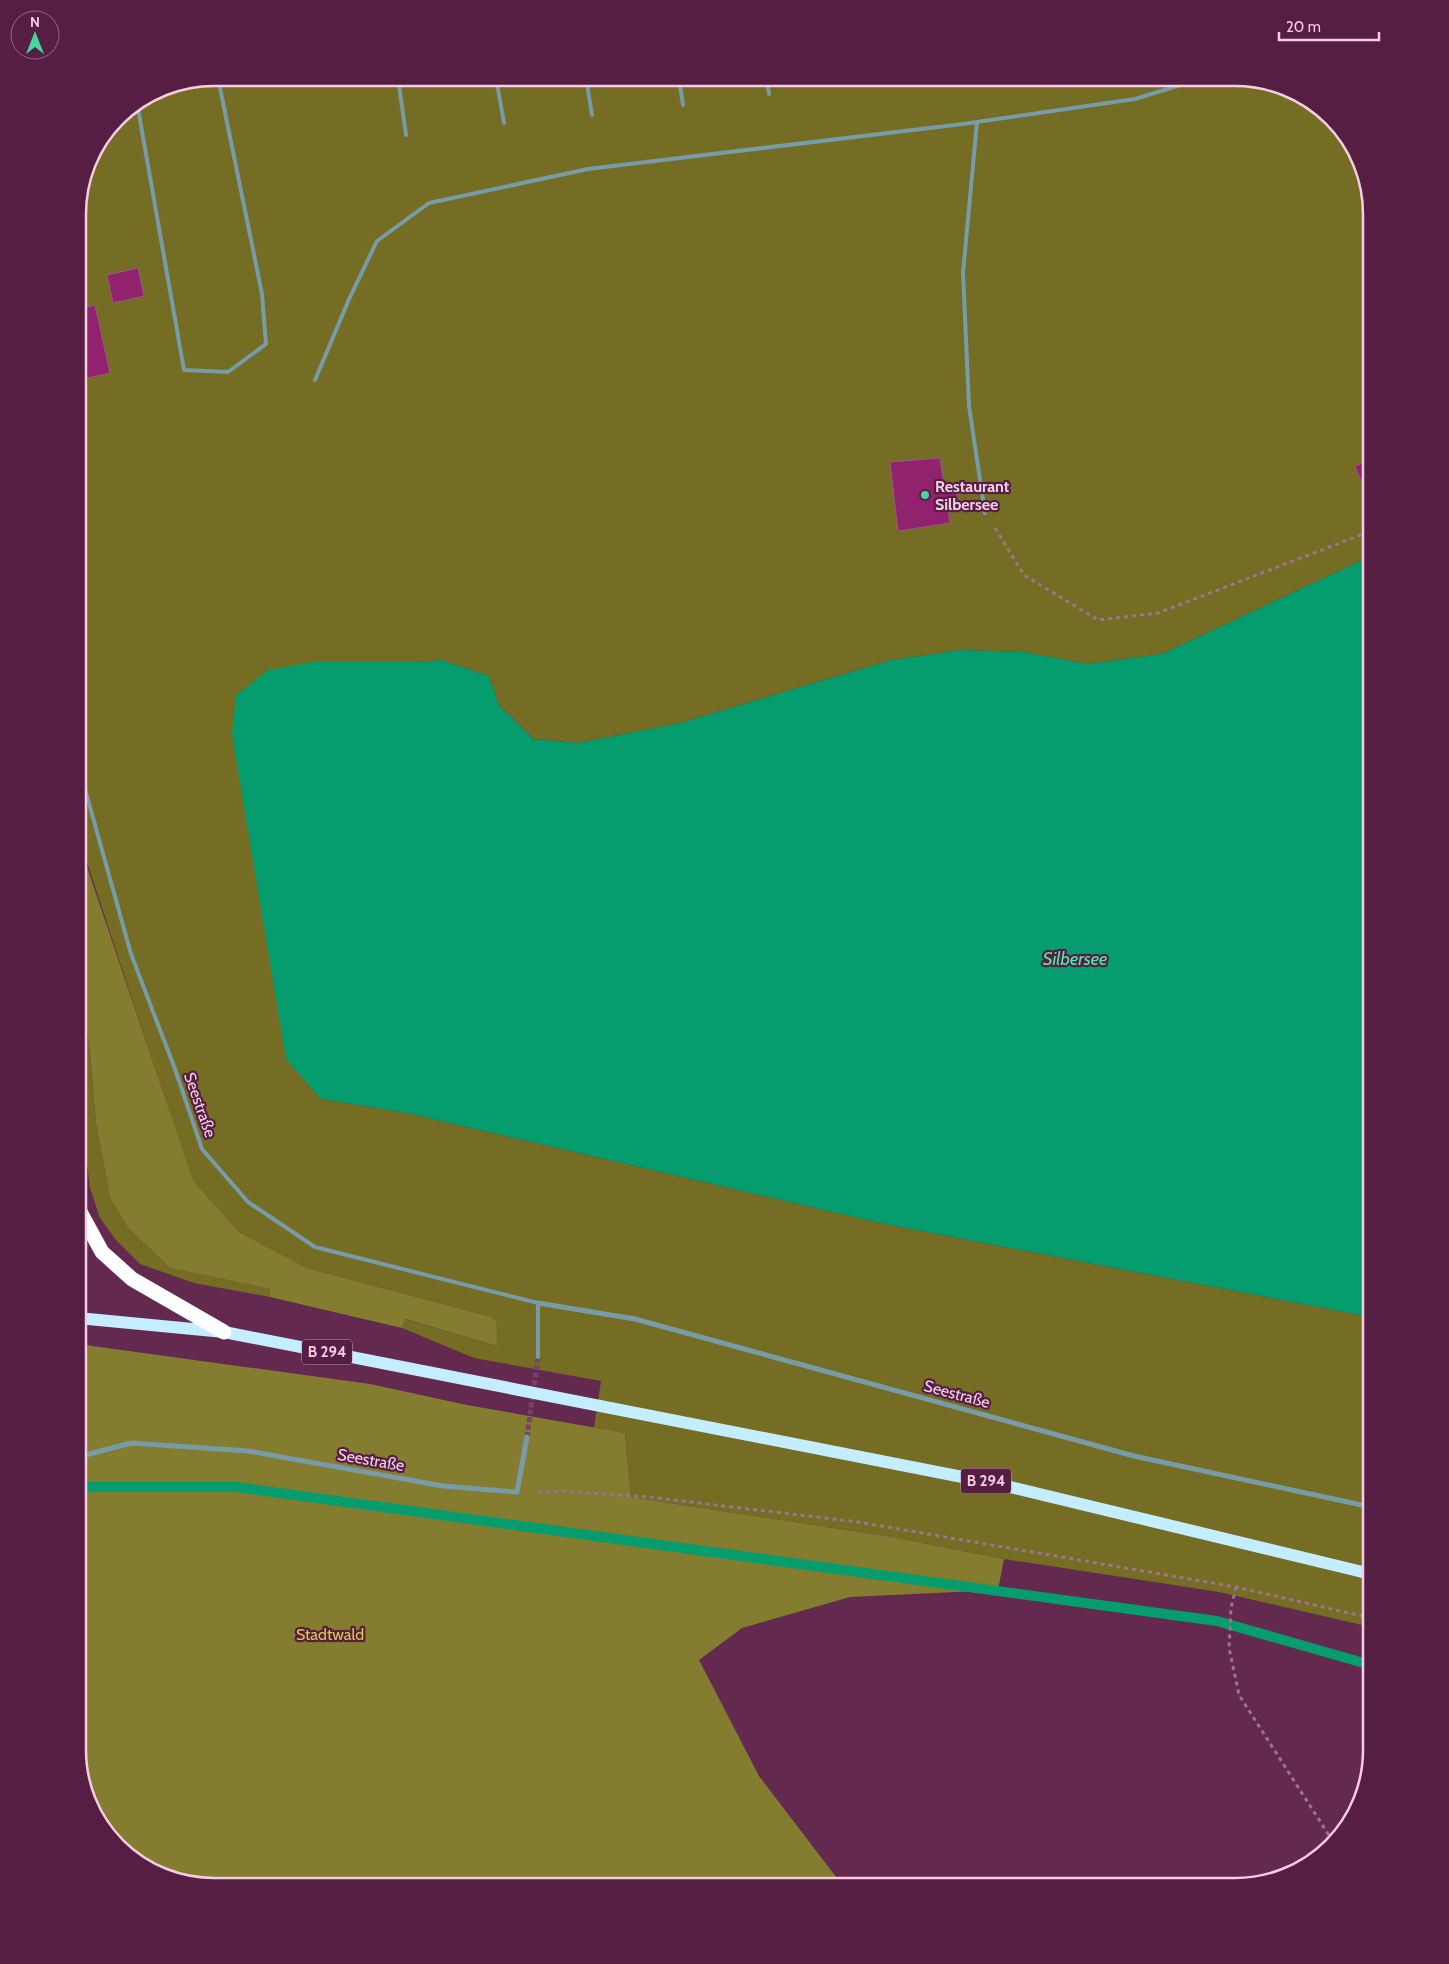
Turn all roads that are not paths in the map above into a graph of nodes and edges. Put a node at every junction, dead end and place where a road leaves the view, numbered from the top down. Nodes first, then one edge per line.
1 (220, 86) edge
2 (399, 86) edge
3 (497, 86) edge
4 (587, 86) edge
5 (680, 86) edge
6 (768, 87) edge
7 (1174, 87) edge
8 (769, 94) dead end
9 (683, 105) dead end
10 (138, 111) edge
11 (592, 115) dead end
12 (977, 122) junction
13 (504, 123) dead end
14 (406, 135) dead end
15 (315, 380) dead end
16 (985, 513) road end
17 (87, 795) edge
18 (86, 1223) edge
19 (538, 1303) junction
20 (86, 1319) edge
21 (224, 1332) junction
22 (538, 1357) tunnel mouth
23 (527, 1436) tunnel mouth
24 (86, 1455) edge
25 (1363, 1505) edge
26 (1363, 1572) edge

1 - 10 lane
2 - 14 lane
3 - 13 lane
4 - 11 lane
5 - 9 lane
6 - 8 lane
7 - 12 lane
12 - 15 lane
12 - 16 lane
17 - 19 lane, Seestraße
18 - 21 highway
19 - 22 lane
19 - 25 street, Seestraße
20 - 21 main road, B 294
21 - 26 main road, B 294
23 - 24 street, Seestraße

